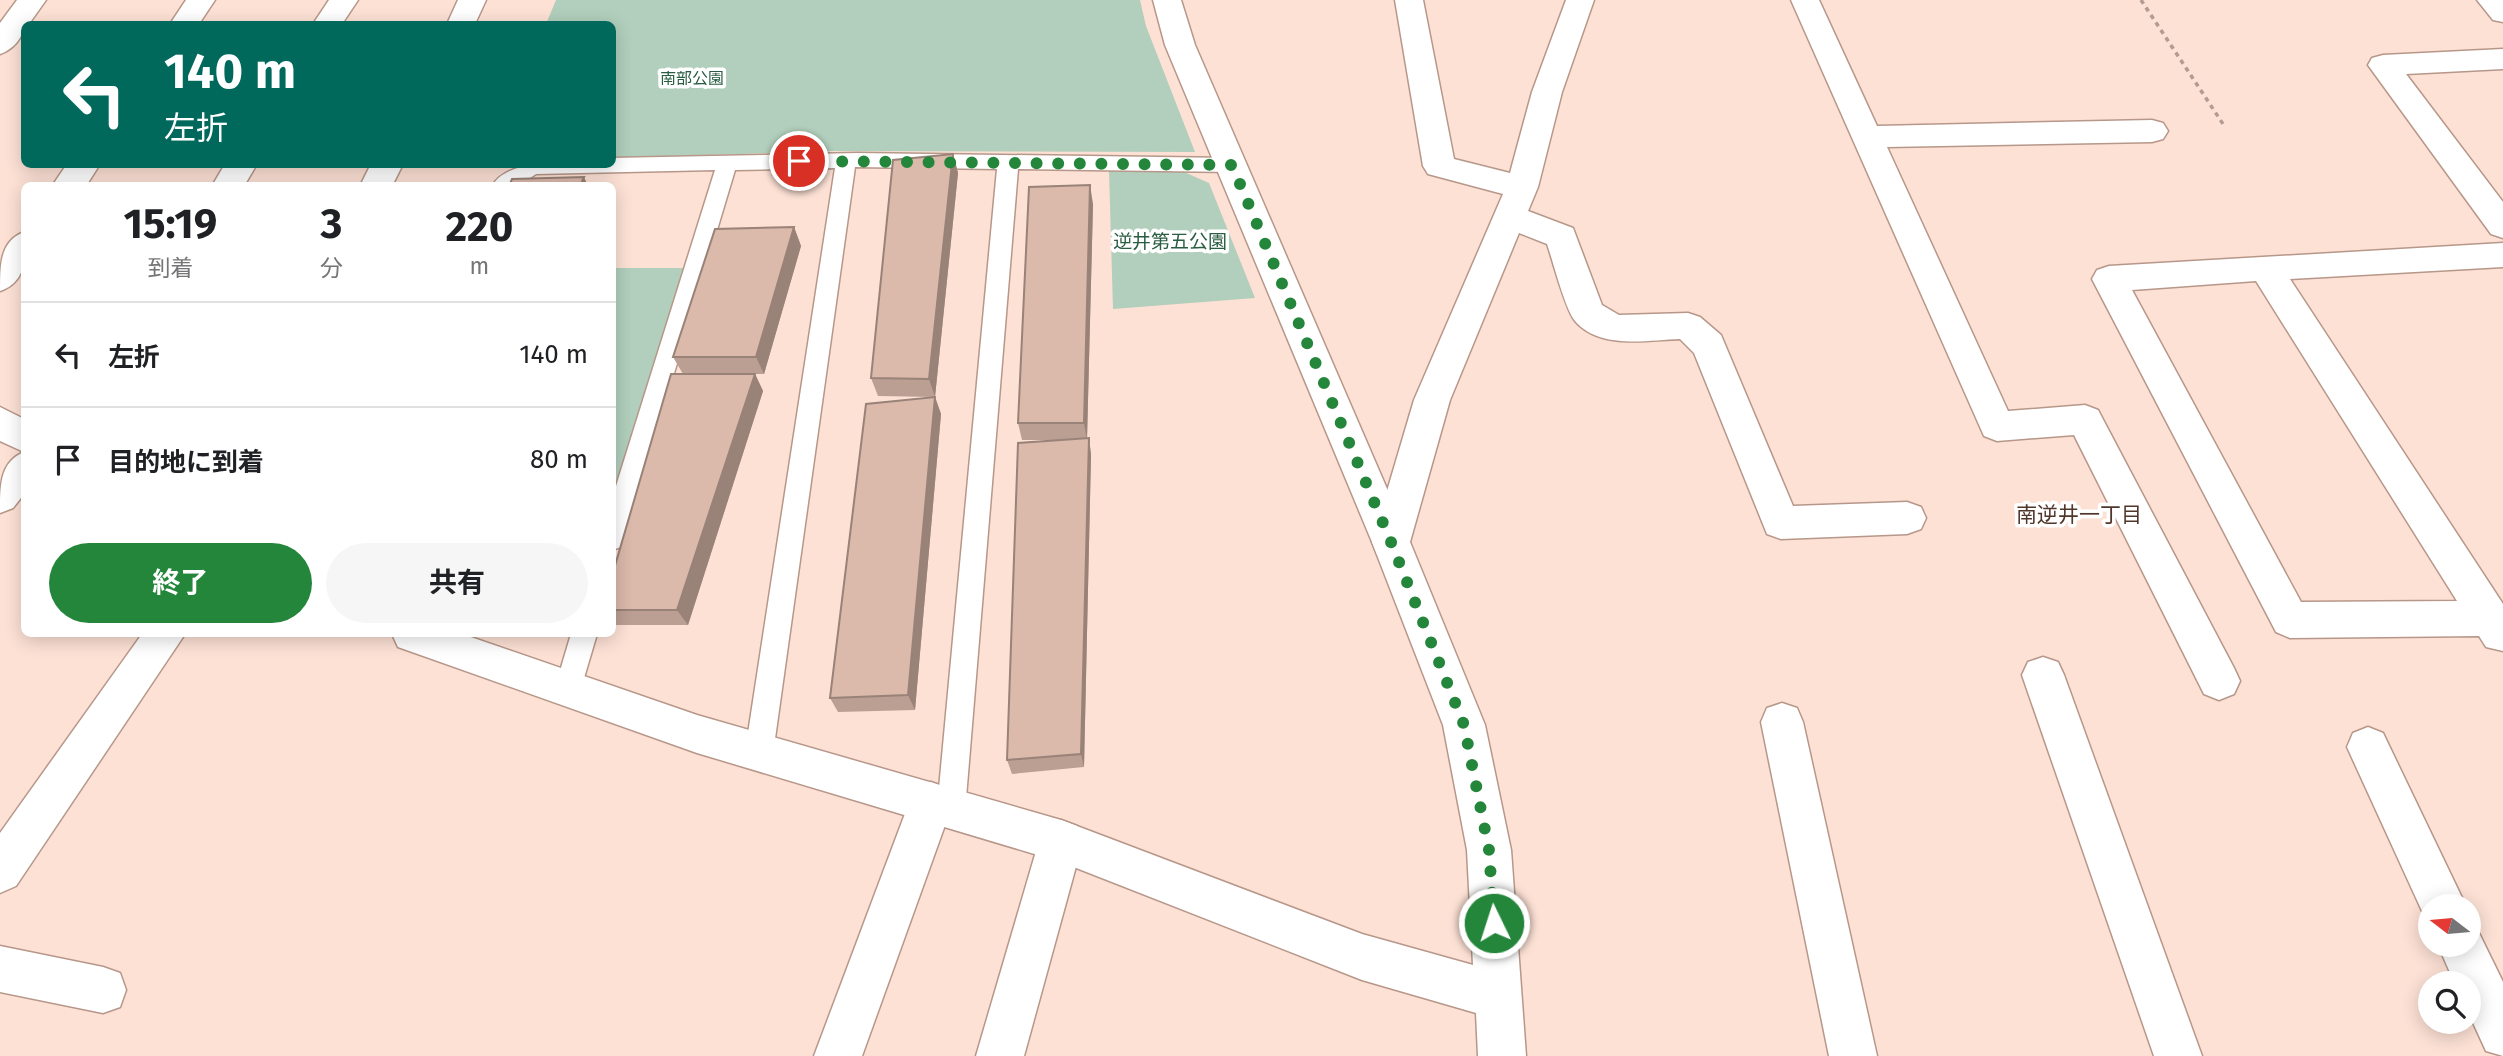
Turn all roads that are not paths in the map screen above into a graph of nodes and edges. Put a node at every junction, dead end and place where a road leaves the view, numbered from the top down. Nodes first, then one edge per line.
1 (32, 0) edge
2 (201, 0) edge
3 (344, 0) edge
4 (472, 0) edge
5 (1167, 0) edge
6 (1409, 0) edge
7 (1580, 0) edge
8 (1805, 0) edge
9 (2491, 0) edge
10 (2503, 13) edge
11 (186, 21) edge
12 (329, 21) edge
13 (462, 21) edge
14 (0, 44) edge
15 (2503, 59) edge
16 (2152, 131) dead end
17 (1867, 137) junction
18 (846, 160) junction
19 (1008, 162) junction
20 (727, 163) junction
21 (616, 165) edge
22 (1232, 165) junction
23 (530, 168) edge
24 (508, 182) edge
25 (1516, 202) junction
26 (2503, 226) edge
27 (21, 248) edge
28 (2503, 255) edge
29 (2266, 268) junction
30 (0, 278) edge
31 (0, 422) edge
32 (21, 435) edge
33 (21, 471) edge
34 (0, 497) edge
35 (1907, 518) dead end
36 (616, 527) edge
37 (1391, 542) junction
38 (2497, 629) edge
39 (163, 637) edge
40 (421, 637) edge
41 (583, 637) edge
42 (2043, 675) dead end
43 (2219, 681) dead end
44 (568, 688) junction
45 (1783, 722) dead end
46 (2368, 747) dead end
47 (760, 753) junction
48 (941, 807) junction
49 (1060, 841) junction
50 (0, 871) edge
51 (2437, 894) edge
52 (2467, 957) edge
53 (0, 969) edge
54 (103, 990) dead end
55 (1500, 996) junction
56 (2503, 1034) edge
57 (1511, 1052) edge
58 (838, 1056) edge
59 (1000, 1056) edge
60 (1853, 1056) edge
61 (2178, 1056) edge

1 - 14 street
2 - 11 street
3 - 12 street
4 - 13 street
5 - 22 street
6 - 25 street
7 - 25 street
8 - 17 street
9 - 10 street
15 - 26 street
16 - 17 street
17 - 43 street
18 - 19 lane
18 - 20 lane
18 - 47 lane
19 - 22 lane
19 - 48 lane
20 - 21 lane
20 - 36 lane
22 - 37 street
23 - 24 lane
25 - 35 street
25 - 37 street
27 - 30 street
28 - 29 street
29 - 38 street
29 - 38 street
31 - 32 street
33 - 34 street
37 - 55 street
39 - 50 street
40 - 44 street
41 - 44 lane
42 - 61 street
44 - 47 street
45 - 60 street
46 - 51 street
47 - 48 street
48 - 49 street
48 - 58 street
49 - 55 street
49 - 59 street
52 - 56 street
53 - 54 street
55 - 57 street

